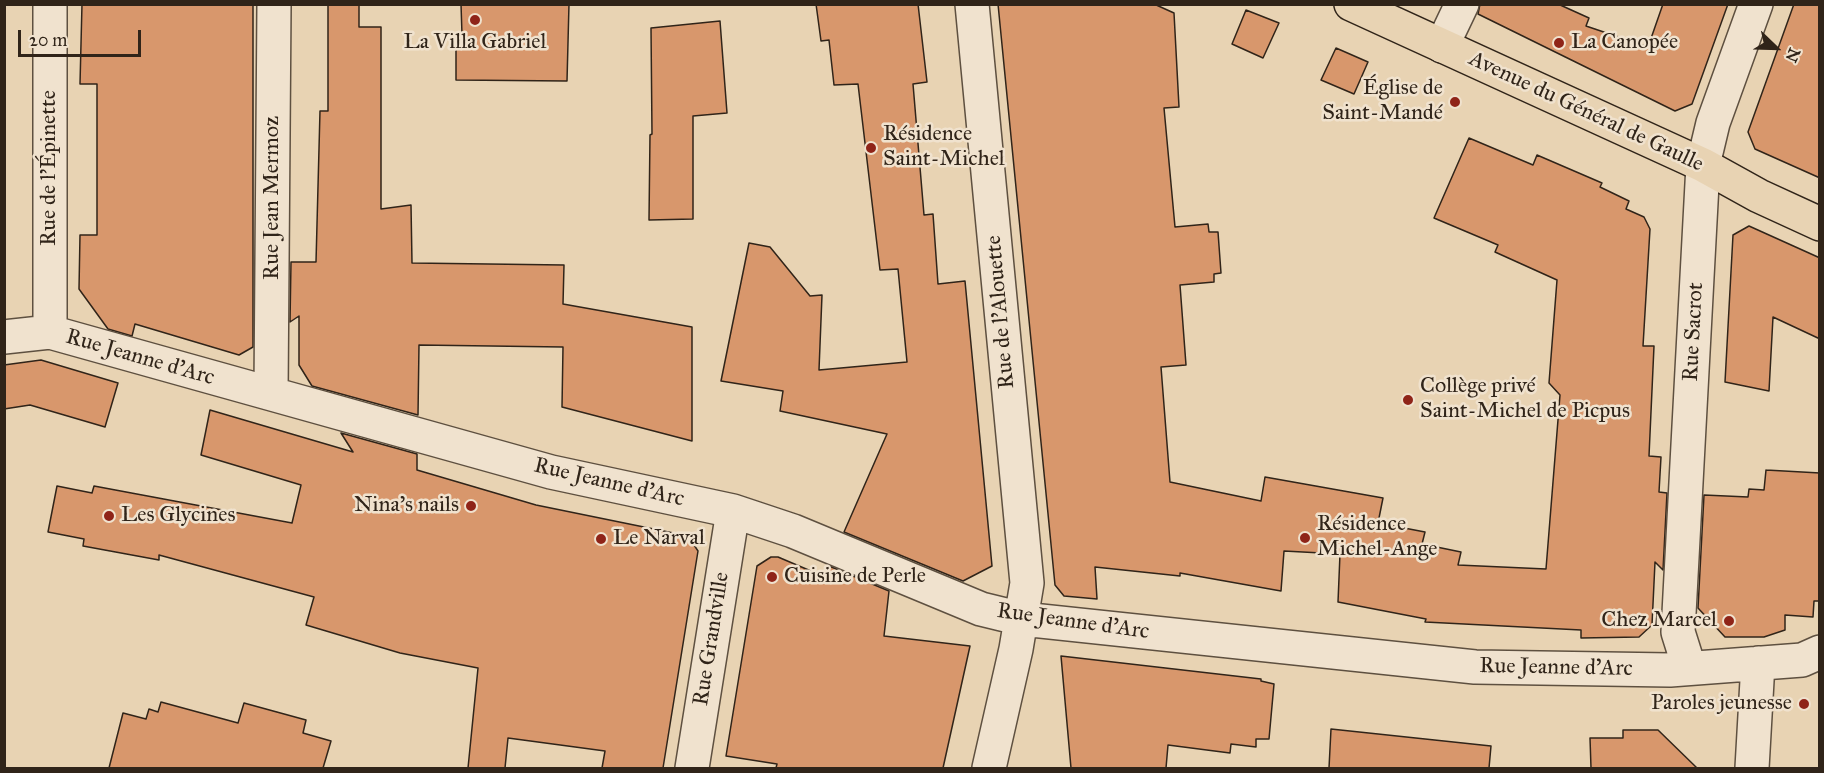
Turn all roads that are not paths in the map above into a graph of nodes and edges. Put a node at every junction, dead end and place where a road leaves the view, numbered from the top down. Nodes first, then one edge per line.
1 (50, 4) edge
2 (274, 4) edge
3 (972, 4) edge
4 (1351, 4) edge
5 (1462, 4) edge
6 (1756, 4) edge
7 (1442, 46) junction
8 (1703, 165) junction
9 (1820, 224) edge
10 (50, 332) junction
11 (4, 337) edge
12 (271, 392) junction
13 (733, 511) junction
14 (1022, 619) junction
15 (1820, 652) edge
16 (1758, 663) junction
17 (1689, 667) junction
18 (692, 768) edge
19 (989, 768) edge
20 (1752, 768) edge

1 - 10 street, Rue de l'Épinette
2 - 12 street, Rue Jean Mermoz
3 - 14 street, Rue de l'Alouette
4 - 7 main road, Avenue du Général de Gaulle
5 - 7 street
6 - 8 street, Rue Sacrot
7 - 8 main road, Avenue du Général de Gaulle
8 - 9 main road, Avenue du Général de Gaulle
8 - 17 street, Rue Sacrot
10 - 11 street, Rue Jeanne d'Arc
10 - 12 street, Rue Jeanne d'Arc
12 - 13 street, Rue Jeanne d'Arc
13 - 14 street, Rue Jeanne d'Arc
13 - 18 street, Rue Grandville
14 - 17 street, Rue Jeanne d'Arc
14 - 19 street, Rue de l'Alouette
15 - 16 street, Rue Jeanne d'Arc
16 - 17 street, Rue Jeanne d'Arc
16 - 20 street

